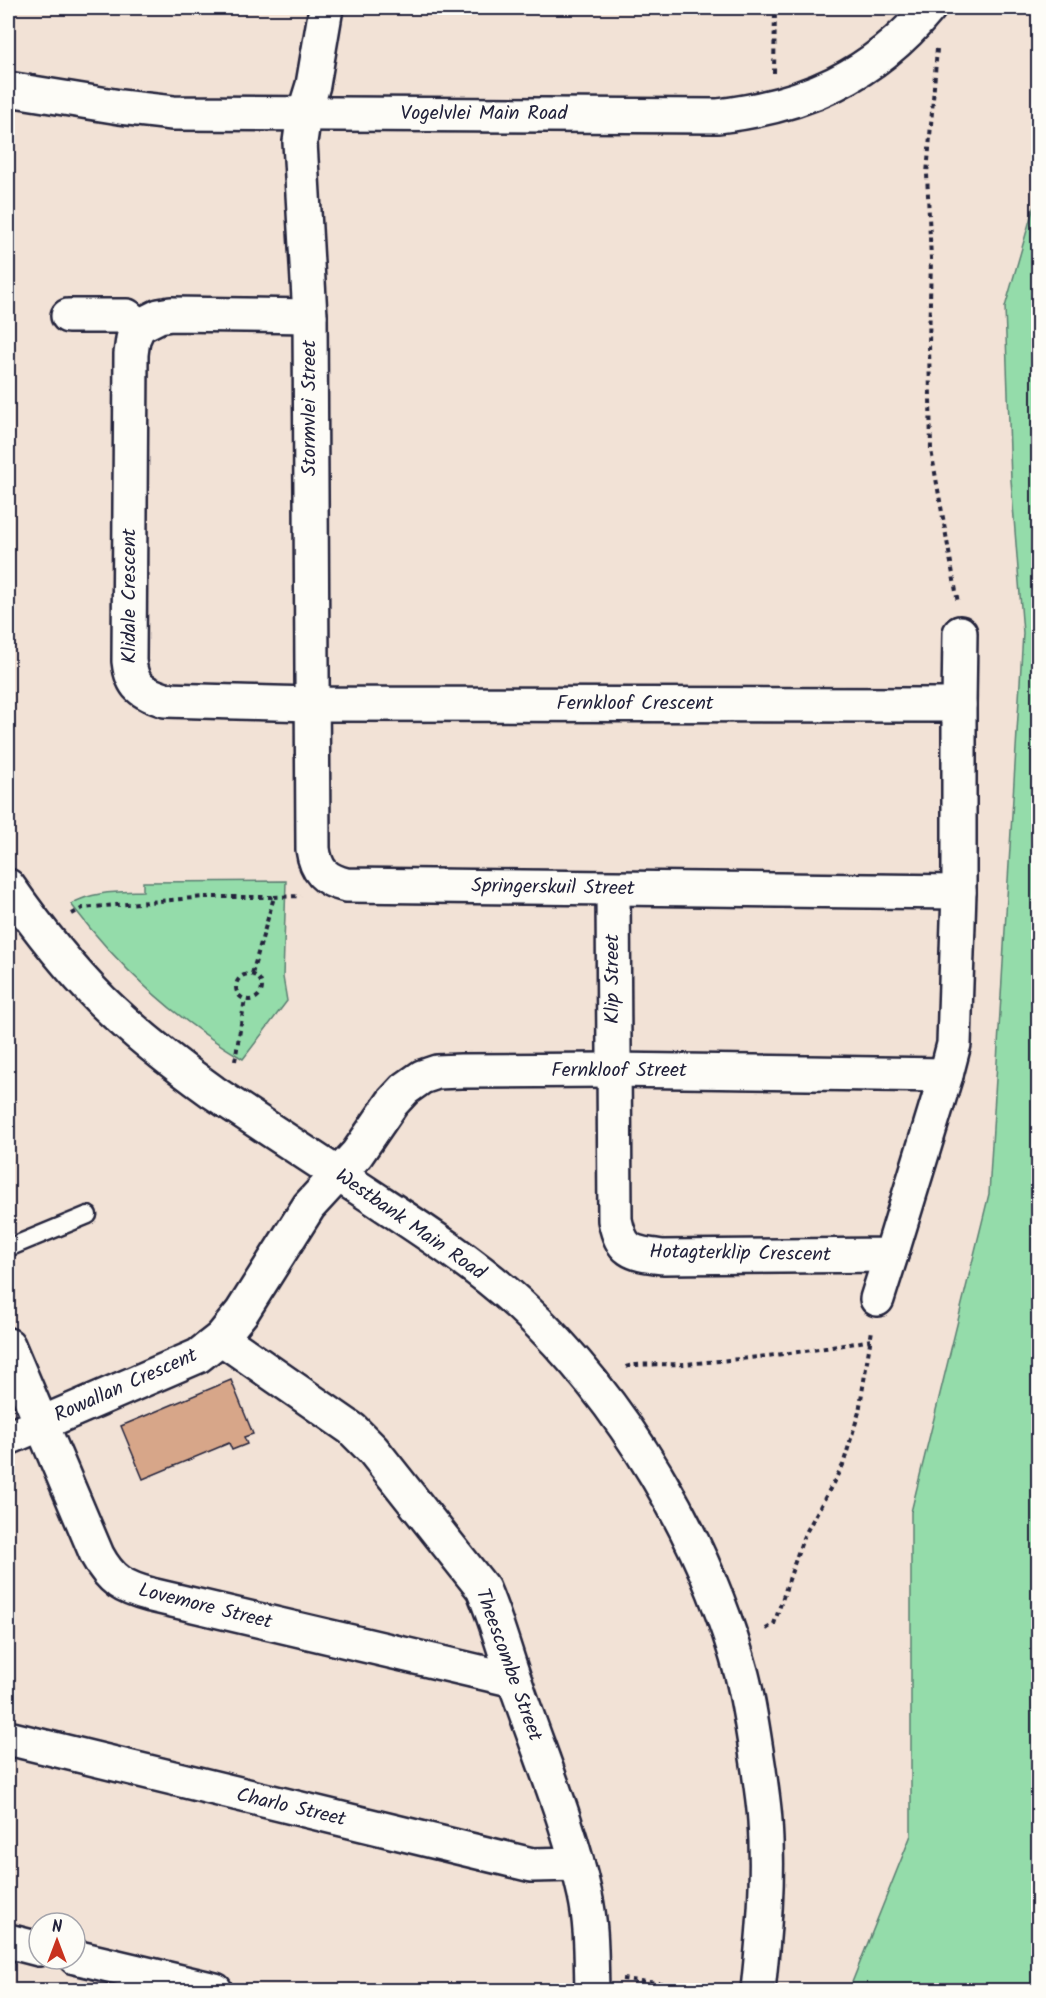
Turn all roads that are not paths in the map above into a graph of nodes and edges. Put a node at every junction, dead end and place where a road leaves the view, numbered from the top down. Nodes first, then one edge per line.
1 (326, 8) edge
2 (928, 8) edge
3 (8, 89) edge
4 (304, 114) junction
5 (68, 316) dead end
6 (310, 316) junction
7 (139, 326) junction
8 (960, 633) road end
9 (312, 704) junction
10 (959, 705) junction
11 (8, 886) edge
12 (613, 889) junction
13 (959, 892) junction
14 (613, 1070) junction
15 (946, 1075) junction
16 (338, 1174) junction
17 (88, 1215) dead end
18 (8, 1248) edge
19 (891, 1255) junction
20 (877, 1299) road end
21 (221, 1338) junction
22 (8, 1345) edge
23 (42, 1423) junction
24 (8, 1438) edge
25 (514, 1680) junction
26 (8, 1738) edge
27 (577, 1864) junction
28 (8, 1941) edge
29 (27, 1946) edge
30 (87, 1960) edge
31 (591, 1983) edge
32 (215, 1990) edge
33 (758, 1990) edge

1 - 4 street, Stormvlei Street
2 - 4 street, Vogelvlei Main Road
3 - 4 street, Vogelvlei Main Road
4 - 6 street, Stormvlei Street
5 - 7 street
6 - 7 street
6 - 9 street, Stormvlei Street
7 - 9 street, Klidale Crescent
8 - 10 street
9 - 10 street, Fernkloof Crescent
9 - 12 street, Springerskuil Street
10 - 13 street
11 - 16 street, Westbank Main Road
12 - 13 street, Springerskuil Street
12 - 14 street, Klip Street
13 - 15 street
14 - 15 street, Fernkloof Street
14 - 16 street, Fernkloof Street
14 - 19 street, Hotagterklip Crescent
15 - 19 street
16 - 21 street, Rowallan Crescent
16 - 33 street, Westbank Main Road
17 - 18 lane
19 - 20 street
21 - 23 street, Rowallan Crescent
21 - 25 street, Theescombe Street
22 - 23 street, Lovemore Street
23 - 24 street, Rowallan Crescent
23 - 25 street, Lovemore Street
25 - 27 street, Theescombe Street
26 - 27 street, Charlo Street
27 - 31 street, Theescombe Street
28 - 29 street
30 - 32 street

